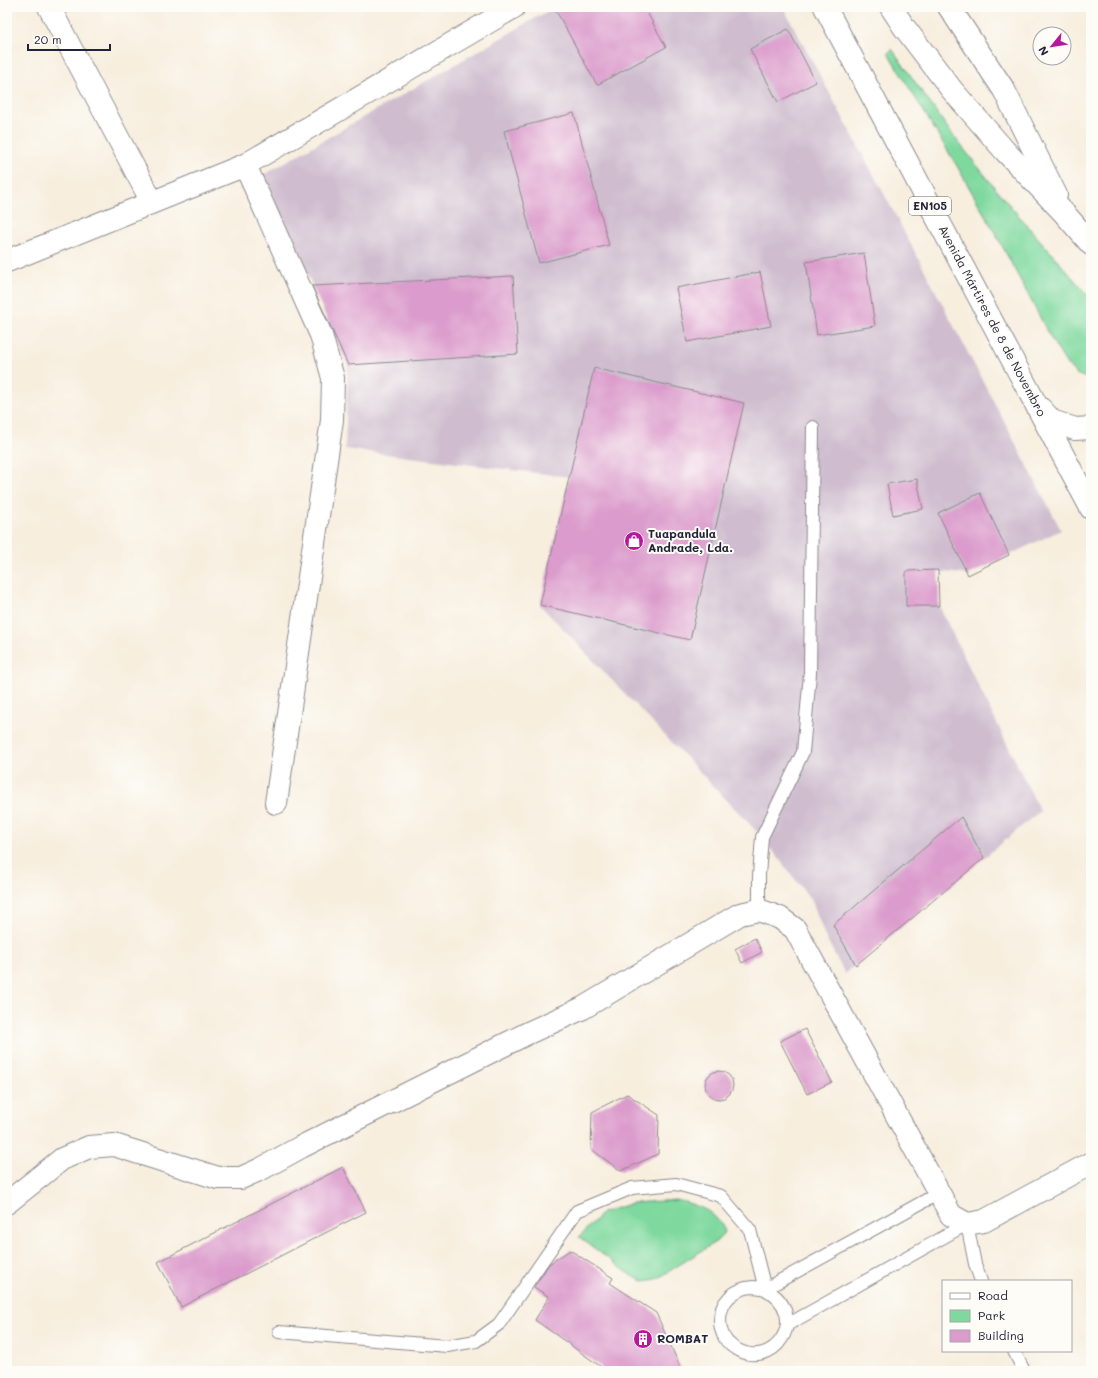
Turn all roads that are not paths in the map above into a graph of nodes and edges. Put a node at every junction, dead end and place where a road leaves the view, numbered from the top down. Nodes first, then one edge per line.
1 (49, 7) edge
2 (514, 7) edge
3 (825, 7) edge
4 (891, 7) edge
5 (948, 7) edge
6 (245, 165) junction
7 (152, 202) junction
8 (1064, 212) junction
9 (1091, 244) edge
10 (7, 262) edge
11 (1036, 404) junction
12 (813, 428) dead end
13 (1091, 428) edge
14 (1091, 508) edge
15 (276, 803) dead end
16 (759, 910) junction
17 (1091, 1163) edge
18 (939, 1193) junction
19 (7, 1203) edge
20 (967, 1224) junction
21 (981, 1280) edge
22 (765, 1289) junction
23 (787, 1325) junction
24 (279, 1332) dead end
25 (1014, 1352) edge
26 (1024, 1371) edge

1 - 7 street
2 - 6 street
3 - 11 street, Avenida Mártires de 8 de Novembro / EN105
4 - 8 street
5 - 8 street
6 - 7 street
6 - 15 street
7 - 10 street
8 - 9 street
11 - 13 street
11 - 14 street, Avenida Mártires de 8 de Novembro / EN105
12 - 16 lane
16 - 18 street
16 - 19 street
17 - 20 street
18 - 20 street
18 - 22 lane
20 - 21 lane
20 - 23 lane
22 - 23 lane
22 - 23 lane
22 - 24 lane
25 - 26 lane

